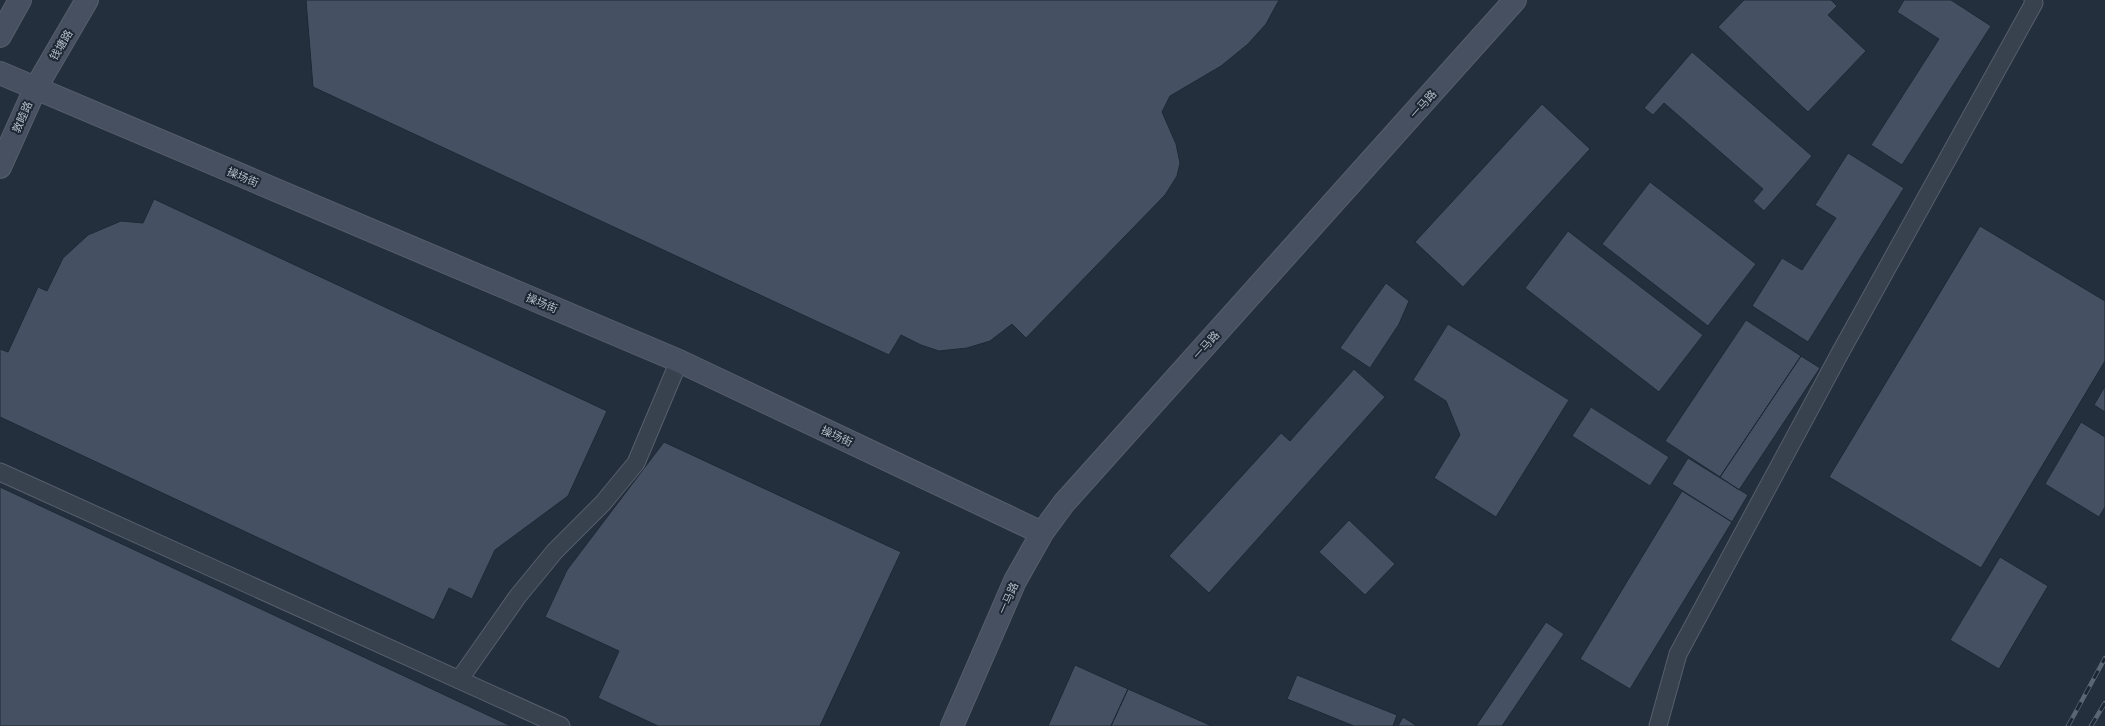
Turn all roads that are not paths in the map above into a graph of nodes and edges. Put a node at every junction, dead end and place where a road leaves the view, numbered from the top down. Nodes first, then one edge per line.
1 (20, 0) edge
2 (87, 0) edge
3 (1516, 0) edge
4 (2033, 0) edge
5 (0, 36) edge
6 (0, 73) edge
7 (34, 89) junction
8 (0, 167) edge
9 (679, 361) junction
10 (0, 472) edge
11 (1042, 532) junction
12 (459, 680) junction
13 (561, 726) edge
14 (952, 726) edge
15 (1658, 726) edge

1 - 5 street
2 - 7 street, 钱塘路
3 - 11 street, 一马路
4 - 15 lane
6 - 7 street, 操场街
7 - 8 street, 敦睦路
7 - 9 street, 操场街
9 - 11 street, 操场街
9 - 12 lane
10 - 12 lane
11 - 14 street, 一马路
12 - 13 lane

